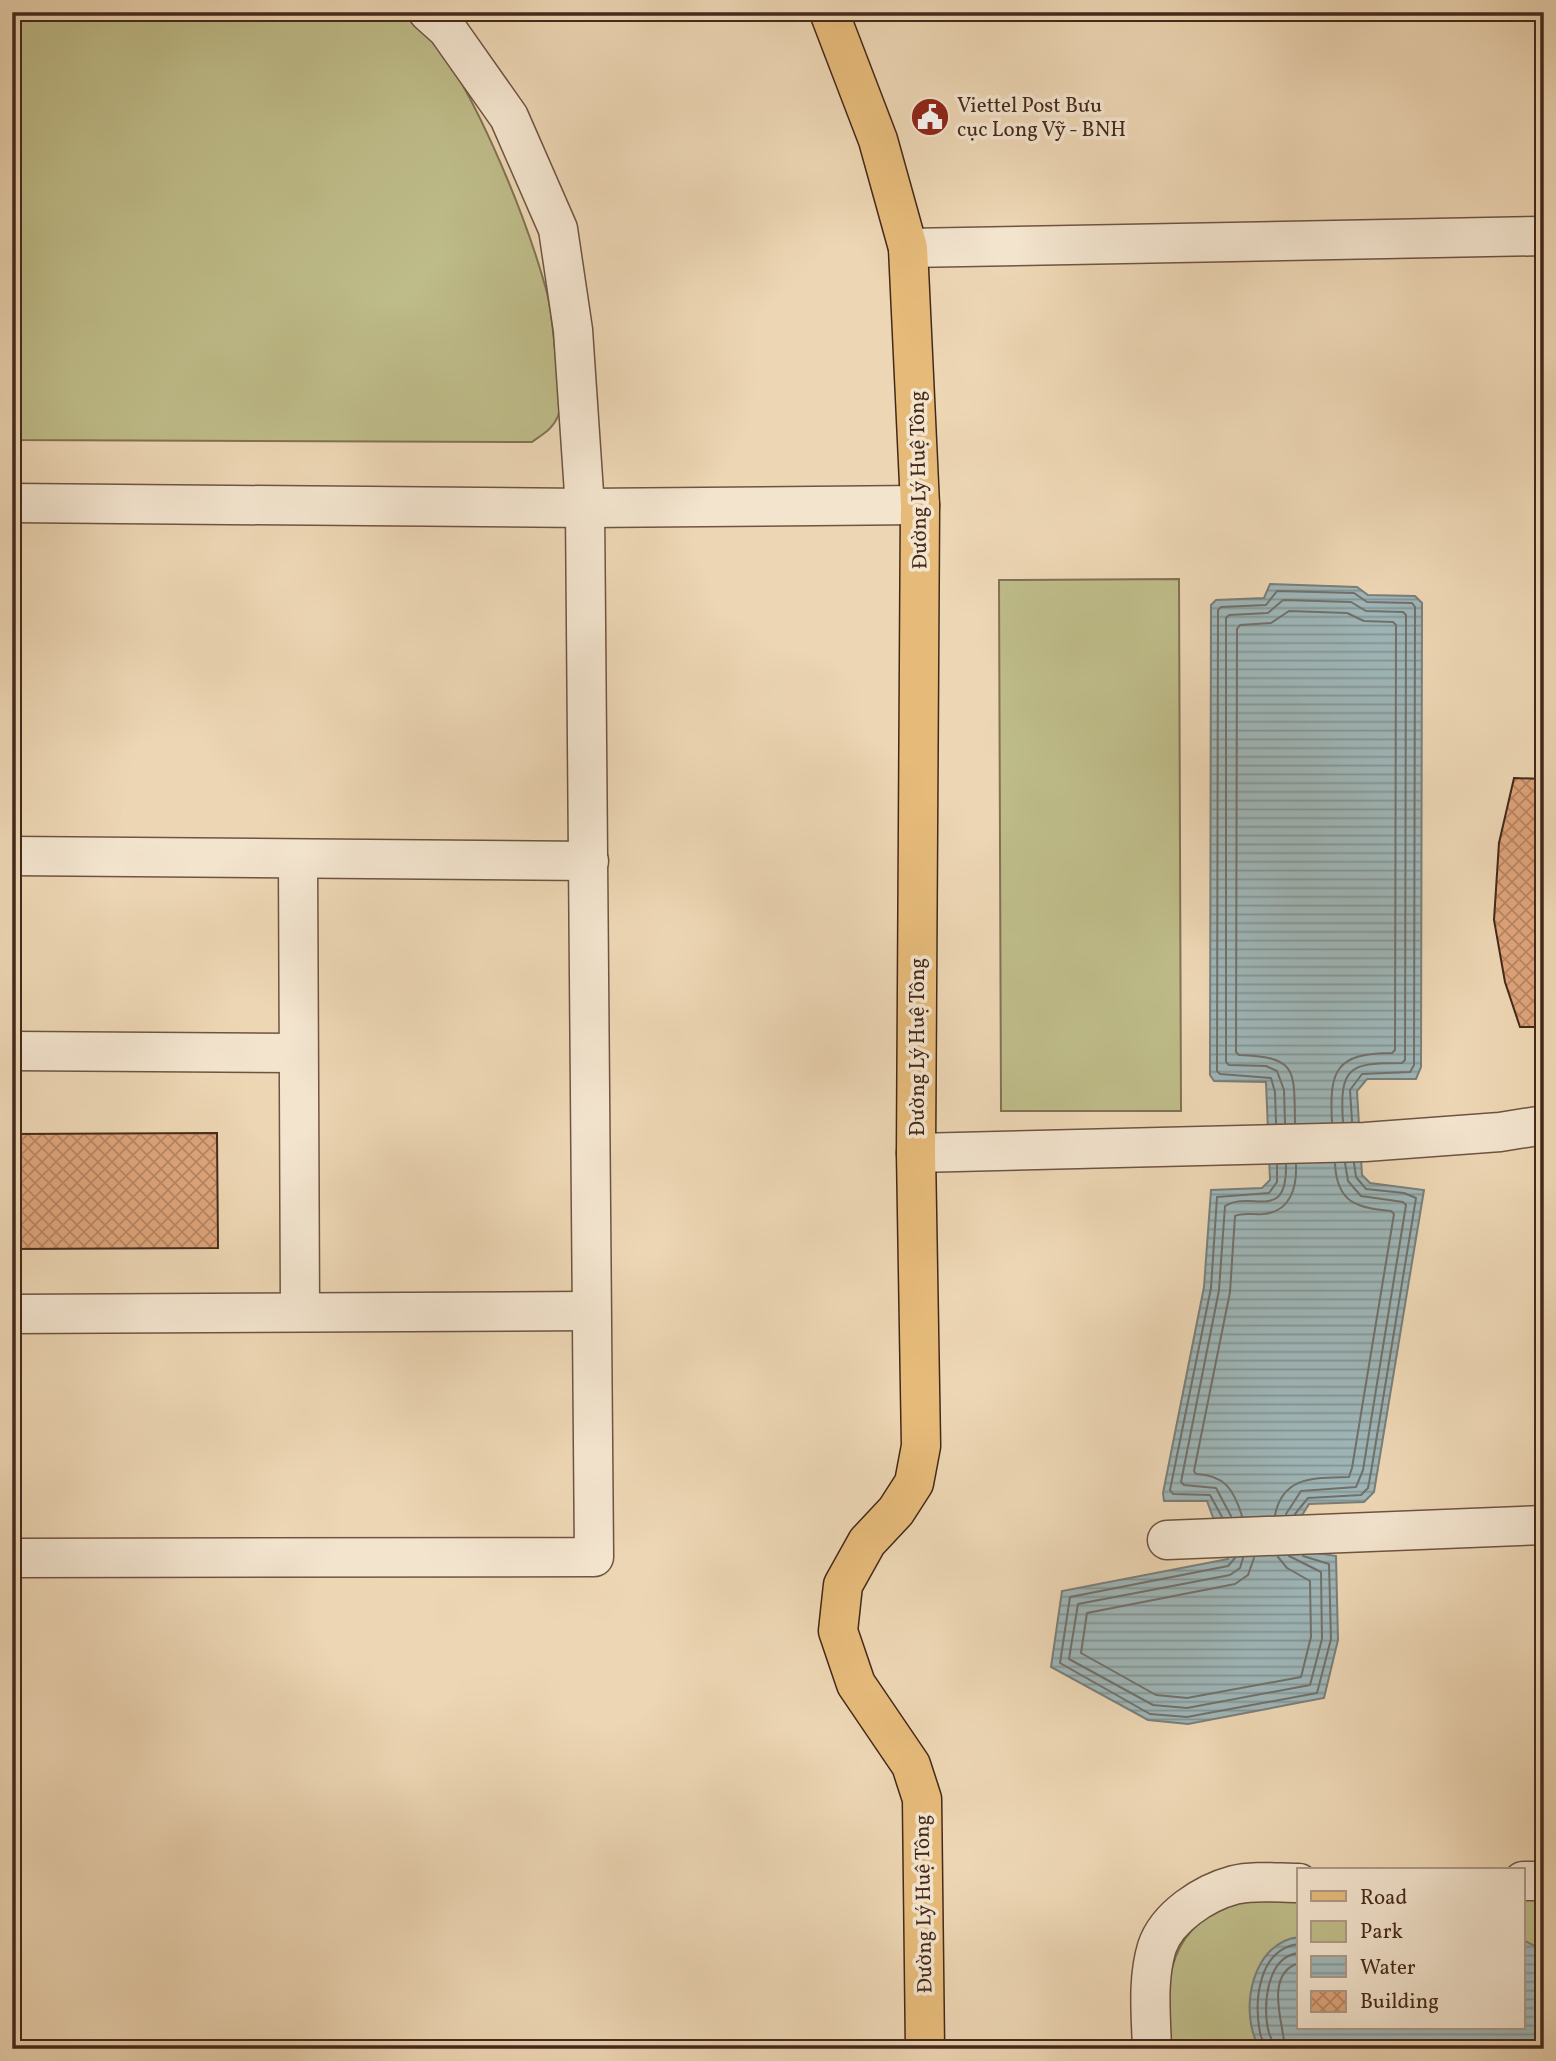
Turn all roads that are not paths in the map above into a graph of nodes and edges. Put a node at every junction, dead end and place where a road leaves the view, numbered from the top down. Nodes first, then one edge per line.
1 (428, 12) edge
2 (829, 12) edge
3 (1544, 236) edge
4 (908, 248) junction
5 (12, 503) edge
6 (920, 505) junction
7 (584, 508) junction
8 (12, 856) edge
9 (298, 859) junction
10 (589, 861) junction
11 (12, 1051) edge
12 (298, 1053) junction
13 (1544, 1125) edge
14 (916, 1153) junction
15 (592, 1311) junction
16 (300, 1312) junction
17 (12, 1314) edge
18 (1544, 1525) edge
19 (1167, 1540) dead end
20 (12, 1558) edge
21 (1524, 1881) edge
22 (1544, 1881) edge
23 (1297, 1882) edge
24 (925, 2049) edge
25 (1152, 2049) edge

1 - 7 street
2 - 4 main road, Đường Lý Huệ Tông
3 - 4 street
4 - 6 main road, Đường Lý Huệ Tông
5 - 7 street
6 - 7 street
6 - 14 main road, Đường Lý Huệ Tông
7 - 10 street
8 - 9 street
9 - 10 street
9 - 12 street
10 - 15 street
11 - 12 street
12 - 16 street
13 - 14 street
14 - 24 main road, Đường Lý Huệ Tông
15 - 16 street
15 - 20 street
16 - 17 street
18 - 19 street
21 - 22 street
23 - 25 street

